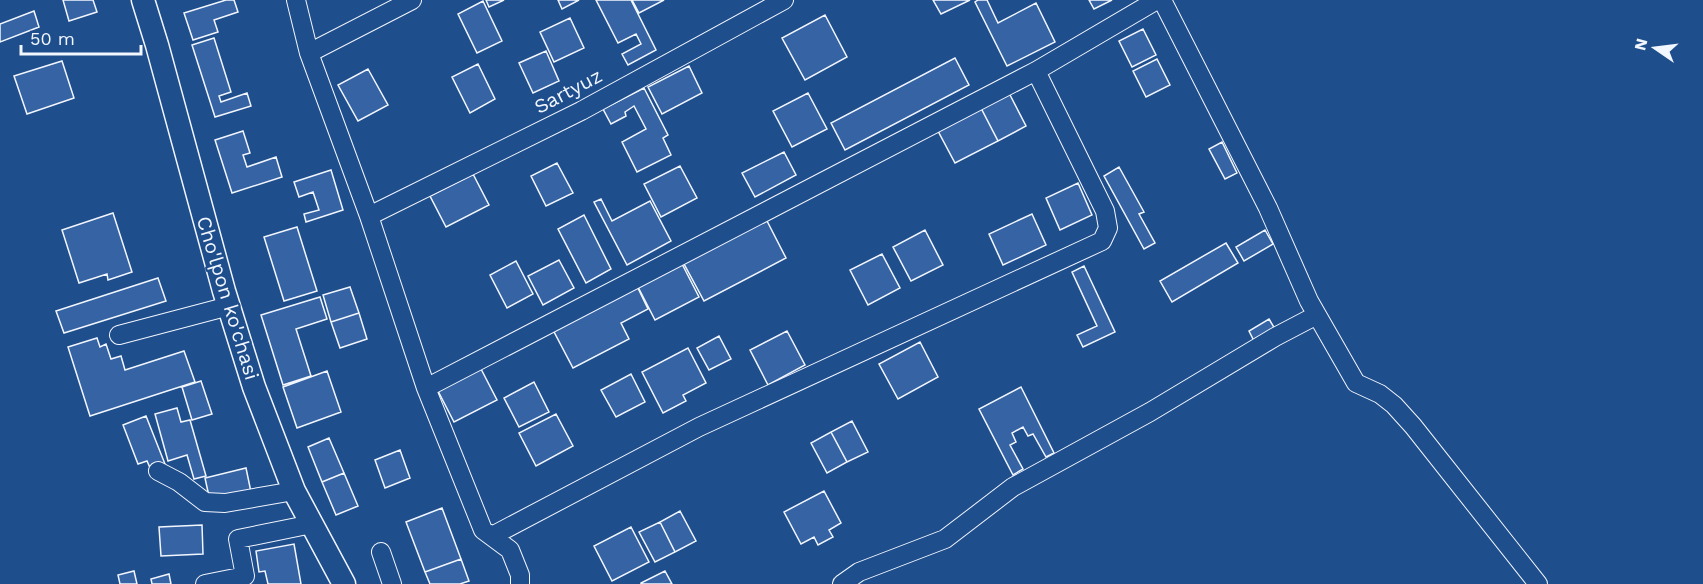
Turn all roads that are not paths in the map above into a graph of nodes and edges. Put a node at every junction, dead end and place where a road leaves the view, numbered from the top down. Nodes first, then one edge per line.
1 (142, 0) edge
2 (296, 0) edge
3 (412, 0) edge
4 (784, 0) edge
5 (1160, 0) edge
6 (309, 53) junction
7 (1036, 71) junction
8 (369, 216) junction
9 (229, 306) junction
10 (1317, 315) junction
11 (119, 335) dead end
12 (426, 388) junction
13 (158, 471) dead end
14 (294, 491) junction
15 (312, 524) junction
16 (487, 533) junction
17 (381, 552) dead end
18 (205, 584) edge
19 (344, 584) edge
20 (392, 584) edge
21 (520, 584) edge
22 (842, 584) edge
23 (1538, 584) edge

1 - 9 main road, Cho'lpon ko'chasi
2 - 6 street
3 - 6 street
4 - 8 street, Sartyuz
5 - 7 street
5 - 10 street
6 - 8 street
7 - 12 street
7 - 16 street
8 - 12 street
9 - 11 street
9 - 14 main road, Cho'lpon ko'chasi
10 - 22 street
10 - 23 street
12 - 16 street
13 - 14 street
14 - 15 main road, Cho'lpon ko'chasi
15 - 18 street
15 - 19 main road, Cho'lpon ko'chasi
16 - 21 street
17 - 20 street

